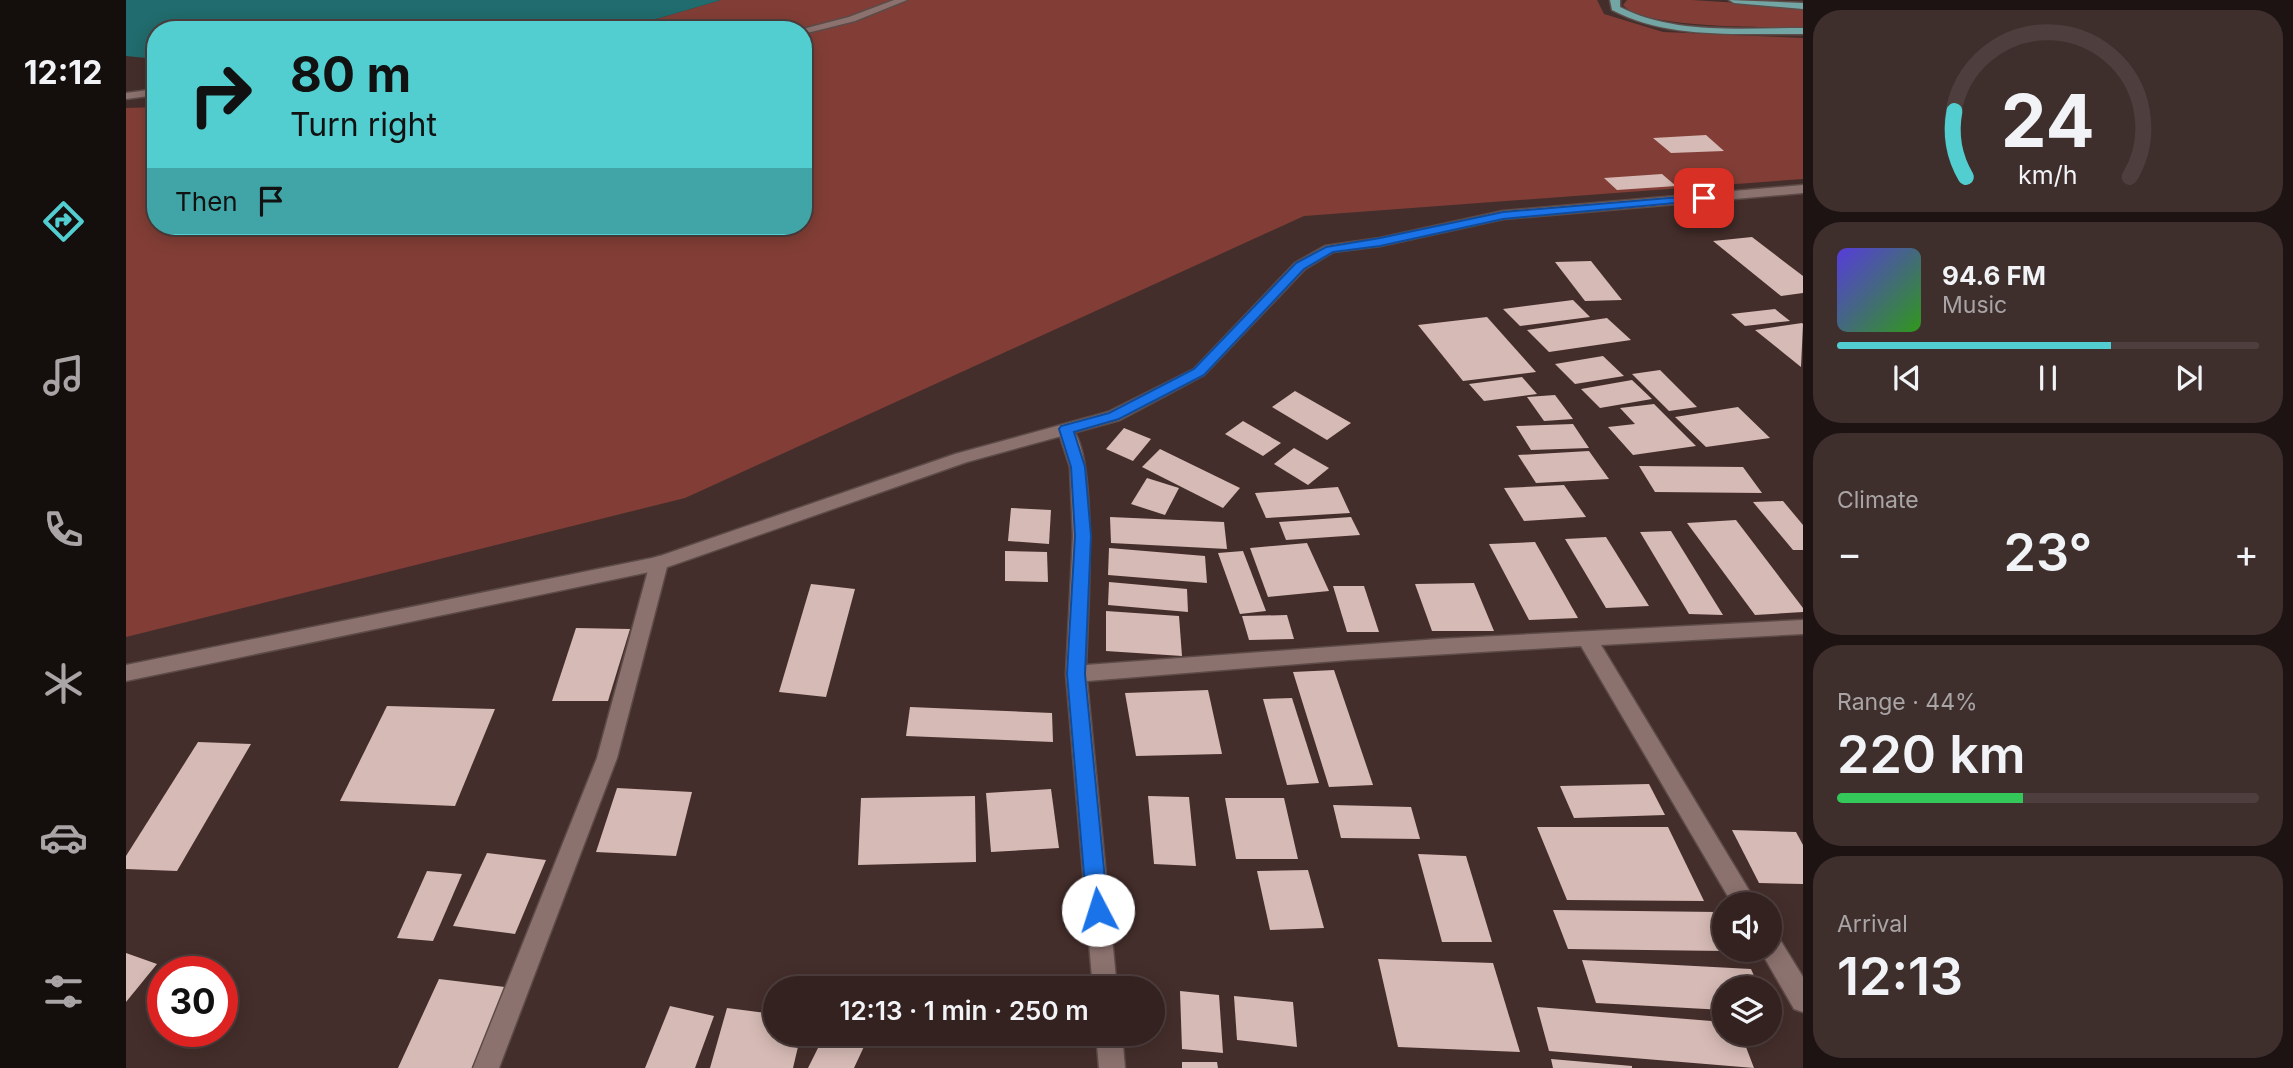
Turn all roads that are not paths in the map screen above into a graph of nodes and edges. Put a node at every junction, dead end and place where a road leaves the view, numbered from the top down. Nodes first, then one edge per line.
1 (902, 0) edge
2 (1615, 0) edge
3 (1734, 0) edge
4 (1803, 6) edge
5 (812, 30) edge
6 (1803, 31) edge
7 (147, 93) edge
8 (126, 96) edge
9 (1803, 189) edge
10 (1066, 429) junction
11 (659, 563) junction
12 (1803, 627) edge
13 (1586, 637) junction
14 (126, 673) edge
15 (1076, 674) junction
16 (1738, 892) edge
17 (1780, 962) edge
18 (1104, 976) edge
19 (1803, 1000) edge
20 (1110, 1046) edge
21 (486, 1068) edge
22 (1112, 1068) edge

1 - 5 street
2 - 6 main road
3 - 4 main road
7 - 8 street
9 - 10 street
10 - 11 street
10 - 15 street
11 - 14 street
11 - 21 street
12 - 13 street
13 - 15 street
13 - 16 street
15 - 18 street
17 - 19 street
20 - 22 street

